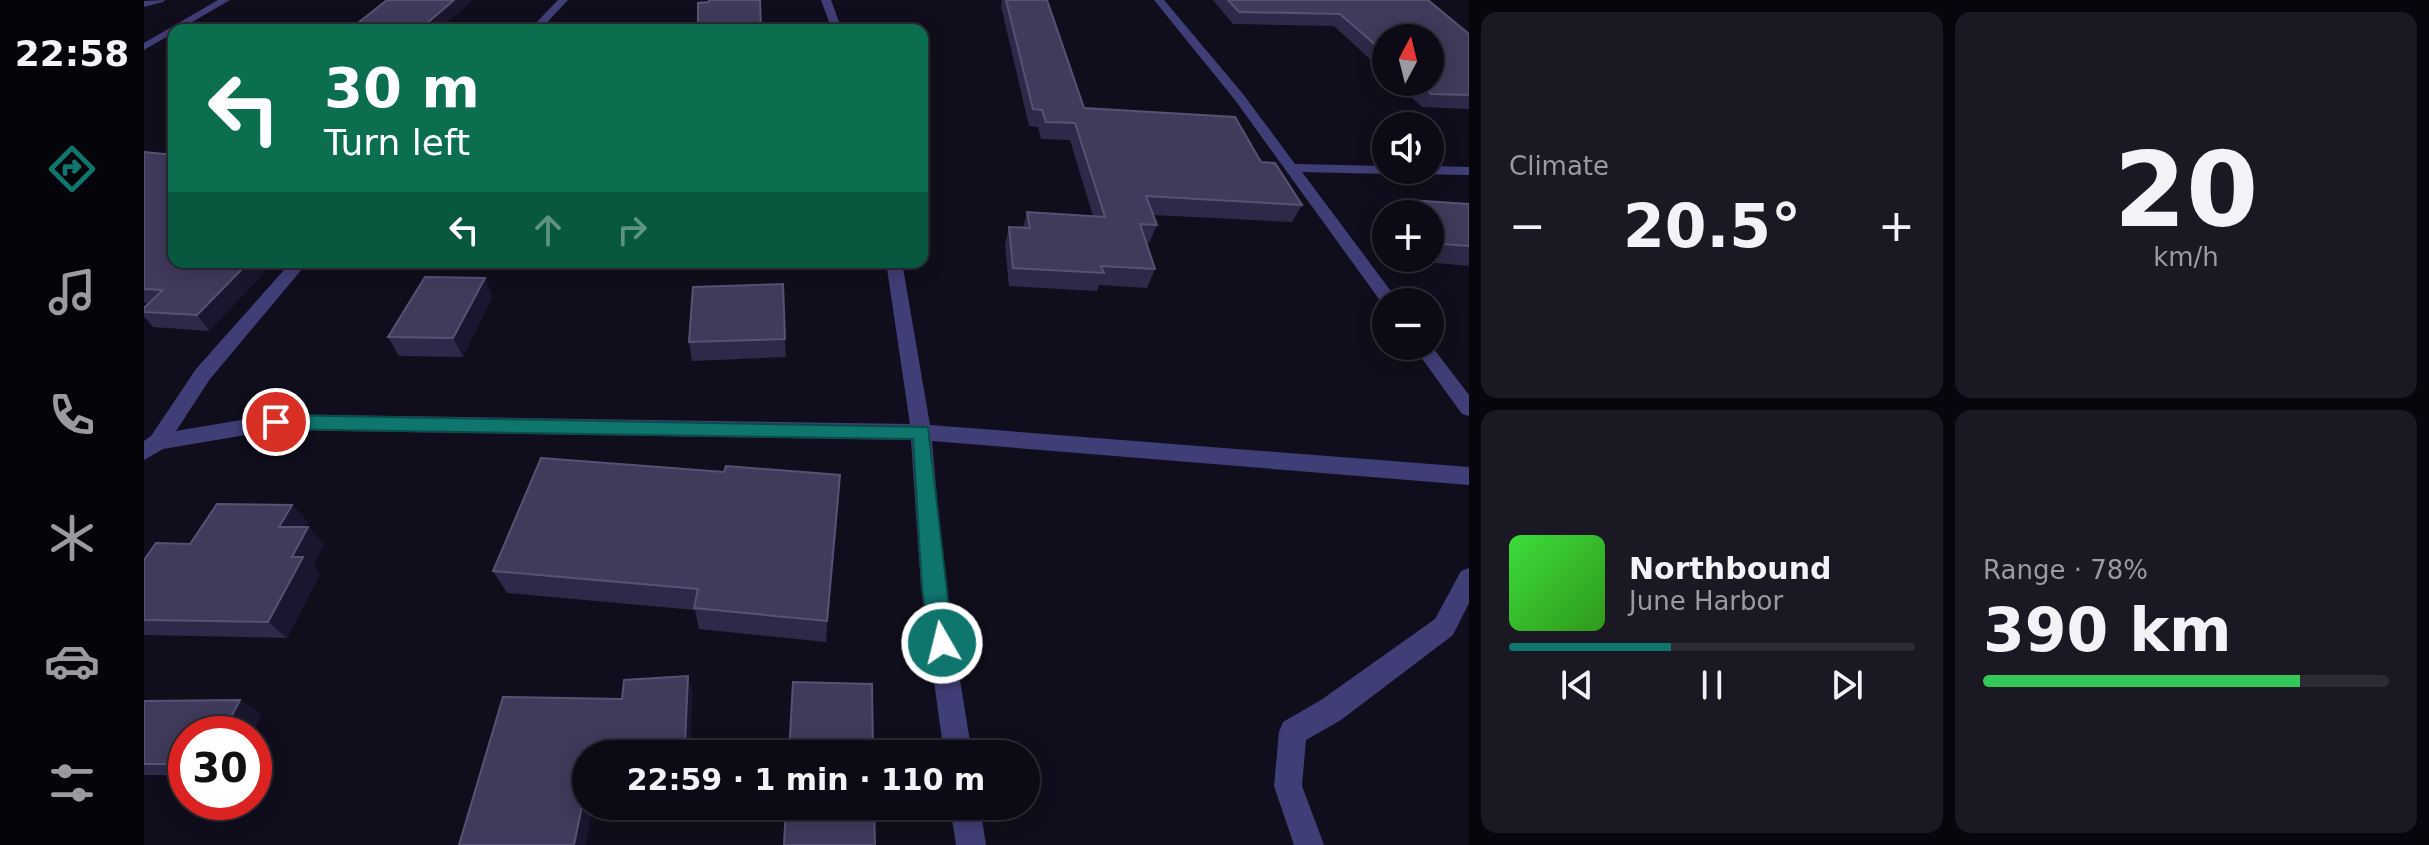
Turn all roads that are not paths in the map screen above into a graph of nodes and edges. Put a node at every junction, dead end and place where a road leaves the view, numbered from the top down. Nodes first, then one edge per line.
1 (160, 0) edge
2 (225, 0) edge
3 (563, 0) edge
4 (826, 0) edge
5 (1159, 0) edge
6 (144, 4) edge
7 (184, 24) edge
8 (540, 24) edge
9 (835, 24) edge
10 (168, 33) edge
11 (144, 47) edge
12 (1291, 168) junction
13 (1372, 170) edge
14 (1444, 171) edge
15 (1469, 171) edge
16 (295, 268) edge
17 (895, 268) edge
18 (1380, 288) edge
19 (1432, 360) edge
20 (1469, 409) edge
21 (921, 432) junction
22 (151, 447) edge
23 (1469, 476) edge
24 (1469, 579) edge
25 (956, 740) edge
26 (967, 820) edge
27 (971, 845) edge
28 (1309, 845) edge

1 - 6 street
2 - 7 street
3 - 8 street
4 - 9 street
5 - 12 street
10 - 11 street
12 - 13 street
12 - 18 street
14 - 15 street
16 - 22 street
17 - 21 street
19 - 20 street
21 - 22 street
21 - 23 street
21 - 25 street
24 - 28 street
26 - 27 street

